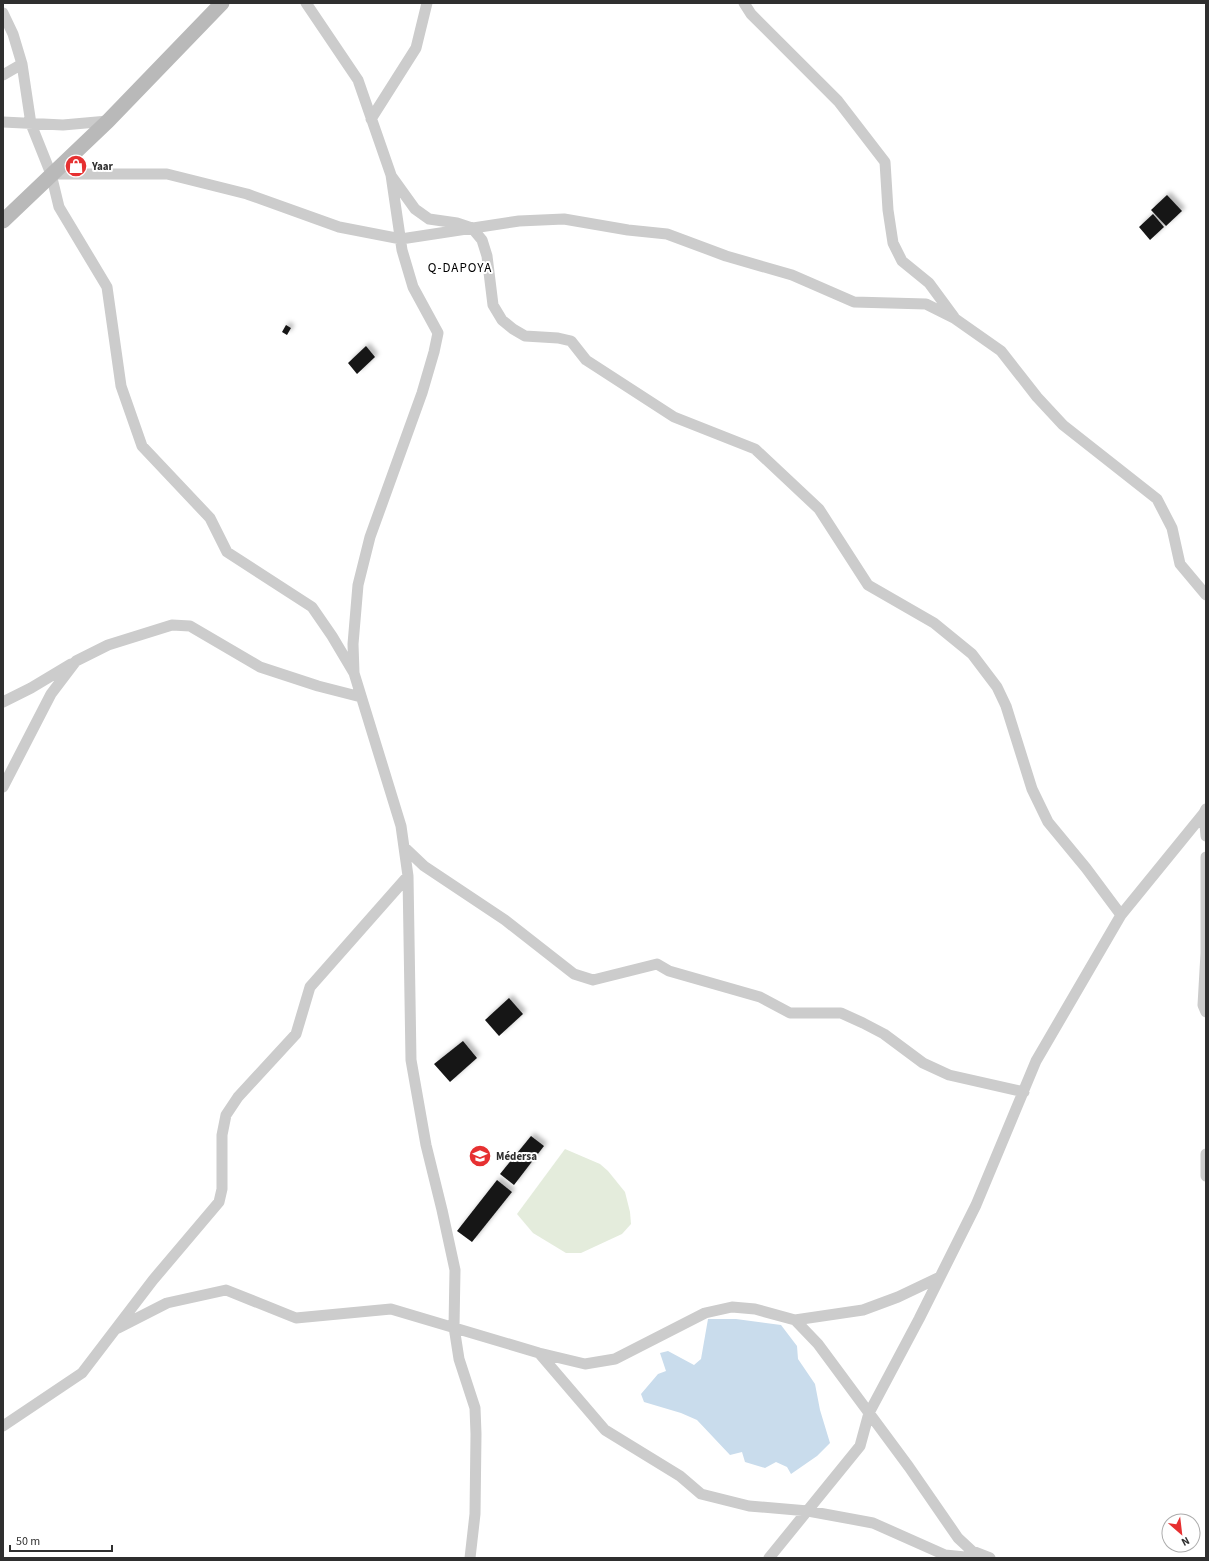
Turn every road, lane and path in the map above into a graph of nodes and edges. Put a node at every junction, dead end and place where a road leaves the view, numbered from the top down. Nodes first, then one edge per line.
1 (222, 3) edge
2 (306, 3) edge
3 (427, 3) edge
4 (744, 3) edge
5 (3, 13) edge
6 (22, 64) junction
7 (3, 74) edge
8 (371, 119) junction
9 (108, 121) junction
10 (3, 122) edge
11 (31, 124) junction
12 (51, 174) junction
13 (390, 175) junction
14 (3, 221) edge
15 (472, 228) junction
16 (400, 240) junction
17 (954, 318) junction
18 (1206, 595) edge
19 (76, 661) junction
20 (354, 672) junction
21 (361, 697) junction
22 (3, 702) edge
23 (3, 787) edge
24 (1205, 811) edge
25 (1206, 836) edge
26 (404, 847) junction
27 (1206, 857) edge
28 (408, 876) junction
29 (1121, 915) junction
30 (1206, 1012) edge
31 (1024, 1092) junction
32 (1206, 1154) edge
33 (1206, 1176) edge
34 (940, 1277) junction
35 (796, 1320) junction
36 (454, 1327) junction
37 (118, 1328) junction
38 (539, 1353) junction
39 (869, 1413) junction
40 (3, 1426) edge
41 (808, 1511) junction
42 (470, 1558) edge
43 (768, 1558) edge
44 (975, 1558) edge
45 (990, 1558) edge

1 - 9 street
2 - 8 street
3 - 8 street
4 - 17 street
5 - 6 street
6 - 7 street
6 - 11 street
8 - 13 street
9 - 11 street
9 - 12 street
10 - 11 street
11 - 12 street
12 - 14 street
12 - 16 street
12 - 20 street
13 - 15 street
13 - 16 street
15 - 16 street
15 - 17 street
15 - 29 street
16 - 20 street
17 - 18 street
19 - 21 street
19 - 22 street
19 - 23 street
20 - 21 street
21 - 26 street
24 - 25 street
24 - 29 street
26 - 28 street
26 - 31 street
27 - 30 street
28 - 36 street
28 - 37 street
29 - 31 street
31 - 34 street
32 - 33 street
34 - 35 street
34 - 39 street
35 - 38 street
35 - 39 street
36 - 37 street
36 - 38 street
36 - 42 street
37 - 40 street
38 - 41 street
39 - 41 street
39 - 45 street
41 - 43 street
41 - 44 street

